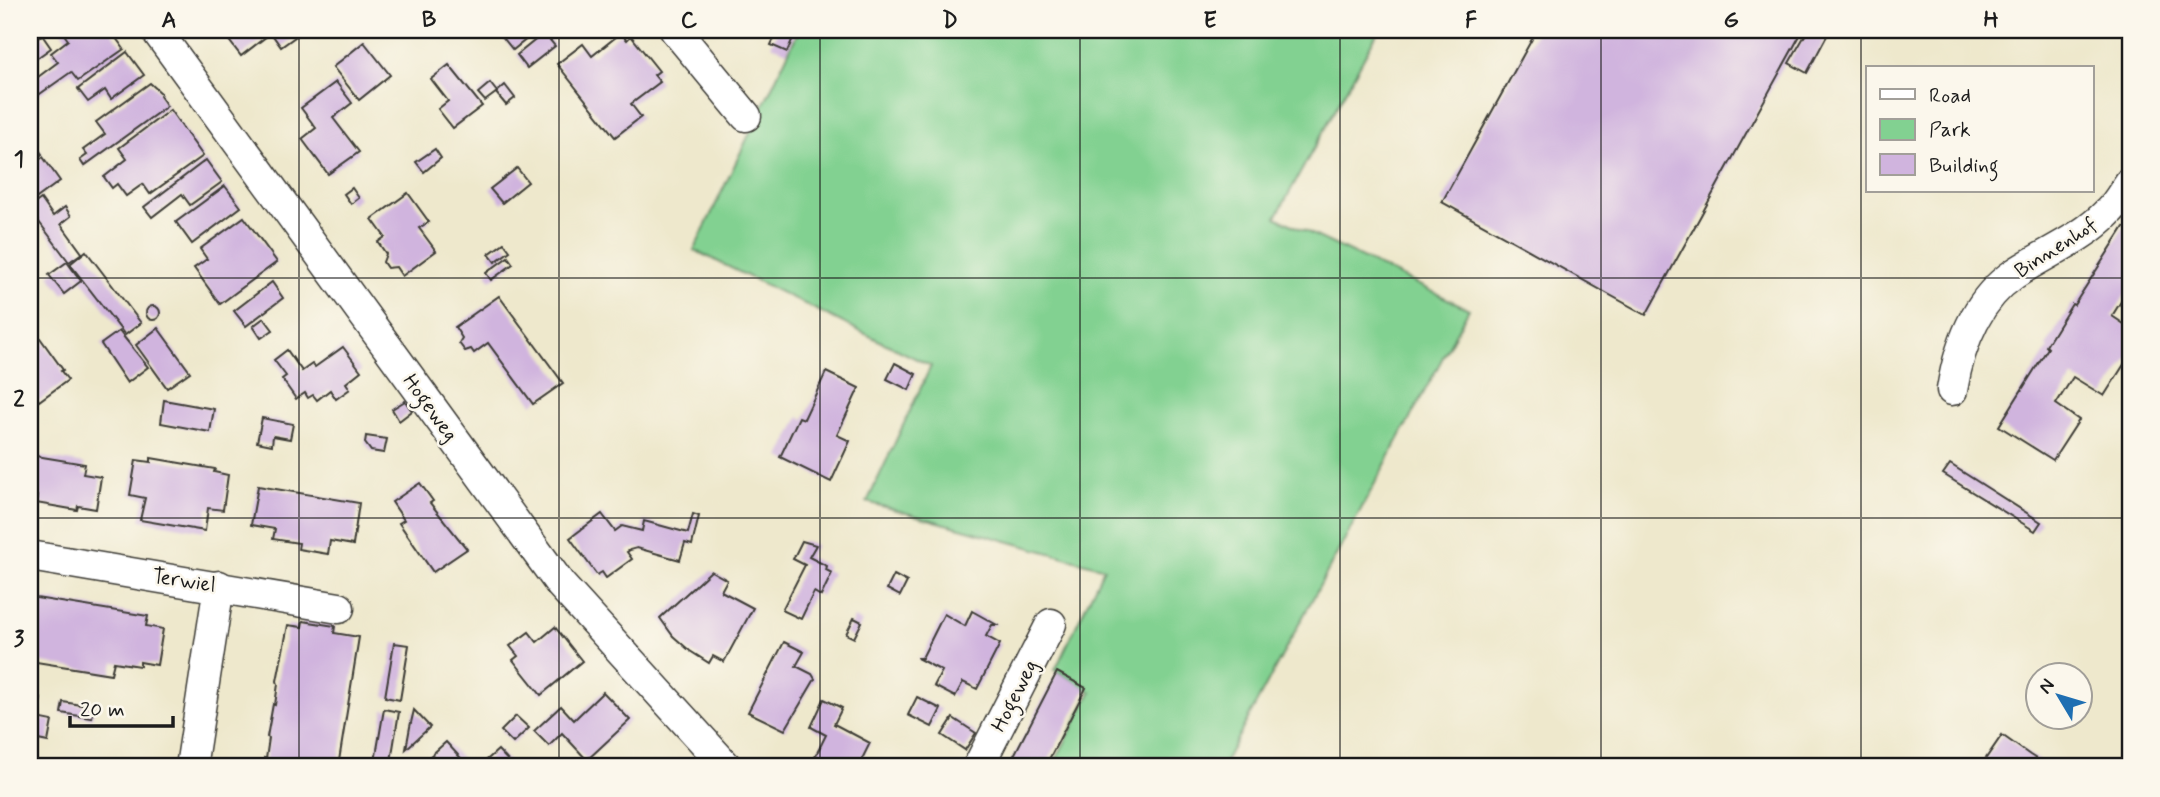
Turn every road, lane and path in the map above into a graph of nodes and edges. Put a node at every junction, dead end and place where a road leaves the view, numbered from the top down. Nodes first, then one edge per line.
1 (156, 30) edge
2 (675, 30) edge
3 (746, 116) dead end
4 (2130, 182) edge
5 (1952, 390) dead end
6 (30, 556) edge
7 (219, 586) junction
8 (339, 608) dead end
9 (1051, 624) dead end
10 (191, 767) edge
11 (727, 767) edge
12 (978, 767) edge

1 - 11 street, Hogeweg
2 - 3 street
4 - 5 street, Binnenhof
6 - 7 street, Terwiel
7 - 8 street, Terwiel
7 - 10 street
9 - 12 street, Hogeweg

